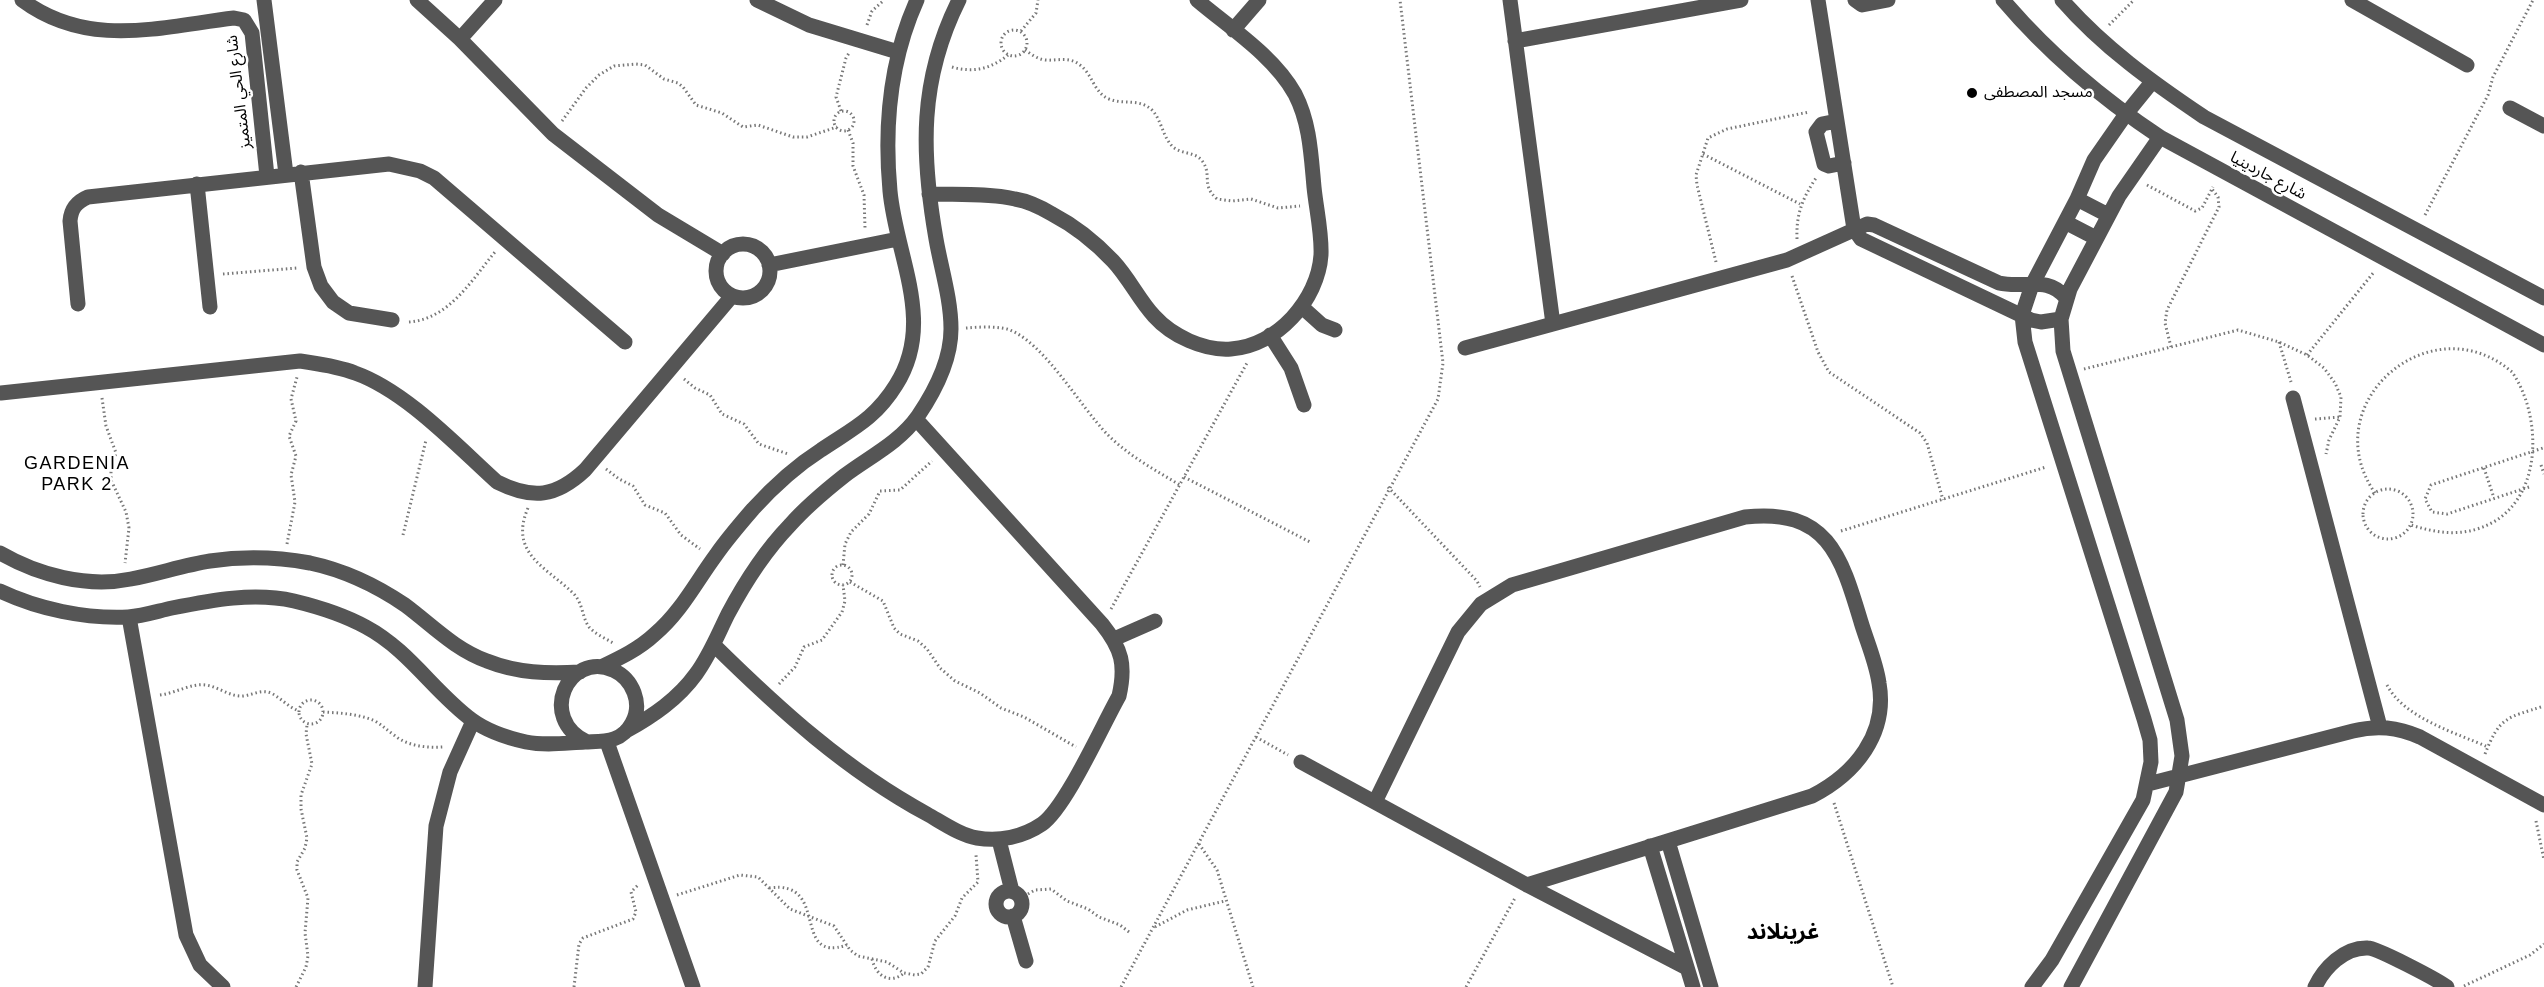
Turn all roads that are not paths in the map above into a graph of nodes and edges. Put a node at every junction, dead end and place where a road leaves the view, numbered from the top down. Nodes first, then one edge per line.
1 (22, 0) edge
2 (264, 0) edge
3 (417, 0) edge
4 (495, 0) edge
5 (757, 0) edge
6 (917, 0) edge
7 (959, 0) edge
8 (1197, 0) edge
9 (1259, 0) edge
10 (1510, 0) edge
11 (1741, 0) edge
12 (1818, 0) edge
13 (1855, 0) edge
14 (1888, 0) edge
15 (2002, 0) edge
16 (2062, 0) edge
17 (2352, 0) edge
18 (1233, 30) junction
19 (460, 39) junction
20 (1515, 41) junction
21 (898, 52) junction
22 (2468, 65) dead end
23 (2152, 82) junction
24 (276, 103) junction
25 (261, 105) junction
26 (2510, 108) dead end
27 (1836, 114) junction
28 (2126, 114) junction
29 (2544, 126) edge
30 (2160, 136) junction
31 (1844, 163) junction
32 (293, 173) junction
33 (267, 176) junction
34 (197, 184) junction
35 (929, 194) junction
36 (2077, 199) junction
37 (2108, 215) junction
38 (2065, 222) junction
39 (1854, 229) junction
40 (2096, 238) junction
41 (898, 239) junction
42 (723, 254) junction
43 (770, 265) junction
44 (2032, 285) junction
45 (732, 296) junction
46 (2066, 298) junction
47 (2544, 298) edge
48 (78, 304) dead end
49 (210, 307) dead end
50 (1302, 307) junction
51 (2022, 315) junction
52 (2061, 319) junction
53 (392, 320) road end
54 (1553, 324) junction
55 (1335, 330) dead end
56 (1264, 339) junction
57 (625, 342) dead end
58 (2544, 345) edge
59 (1466, 348) dead end
60 (0, 395) edge
61 (2293, 398) road end
62 (1304, 405) dead end
63 (916, 419) junction
64 (0, 553) edge
65 (0, 591) edge
66 (129, 616) junction
67 (1155, 621) dead end
68 (1114, 639) junction
69 (714, 645) junction
70 (601, 667) junction
71 (580, 672) junction
72 (473, 721) junction
73 (2380, 727) junction
74 (626, 731) junction
75 (587, 742) junction
76 (607, 742) junction
77 (1301, 762) road end
78 (2180, 775) junction
79 (2148, 784) junction
80 (2538, 801) edge
81 (1375, 802) junction
82 (999, 840) junction
83 (1668, 841) junction
84 (1650, 846) junction
85 (1525, 884) junction
86 (1016, 894) junction
87 (1013, 916) junction
88 (1026, 961) dead end
89 (1687, 968) junction
90 (223, 987) edge
91 (425, 987) edge
92 (693, 987) edge
93 (1693, 987) edge
94 (1711, 987) edge
95 (2032, 987) edge
96 (2071, 987) edge
97 (2315, 987) edge
98 (2447, 987) edge

1 - 25 street, شارع الحي المتميز
2 - 24 street
3 - 19 street
4 - 19 street
5 - 21 street
6 - 21 street
7 - 35 street
8 - 18 street
9 - 18 street
10 - 20 street
11 - 20 street
12 - 27 street
13 - 14 street
15 - 28 street, شارع جاردينيا
16 - 23 street, شارع جاردينيا
17 - 22 street
18 - 50 street
19 - 42 street
20 - 54 street
21 - 41 street
23 - 28 street
23 - 47 street, شارع جاردينيا
24 - 25 street
24 - 32 street
25 - 33 street, شارع الحي المتميز
26 - 29 street
27 - 31 street
27 - 31 street
28 - 30 street, شارع جاردينيا
28 - 36 street
30 - 37 street
30 - 58 street, شارع جاردينيا
31 - 39 street
32 - 33 street
32 - 53 street
32 - 57 street
33 - 34 street
34 - 48 street
34 - 49 street
35 - 56 street
35 - 63 street
36 - 37 street
36 - 38 street
37 - 40 street
38 - 40 street
38 - 44 street
39 - 44 street
39 - 51 street
39 - 54 street
40 - 46 street
41 - 43 street
41 - 70 street
42 - 43 street
42 - 45 street
43 - 45 street
44 - 46 street
44 - 51 street
45 - 60 street
46 - 52 street
50 - 55 street
50 - 56 street
51 - 52 street
51 - 79 street
52 - 78 street
54 - 59 street
56 - 62 street
61 - 73 street
63 - 68 street
63 - 69 street
64 - 71 street
65 - 66 street
66 - 72 street
66 - 90 street
67 - 68 street
68 - 82 street
69 - 74 street
69 - 82 street
70 - 71 street
70 - 74 street
71 - 75 street
72 - 75 street
72 - 91 street
73 - 78 street
73 - 80 street
74 - 76 street
75 - 76 street
76 - 92 street
77 - 81 street
78 - 79 street
78 - 96 street
79 - 95 street
81 - 83 street
81 - 85 street
82 - 86 street
83 - 84 street
83 - 94 street
84 - 85 street
84 - 89 street
85 - 89 street
86 - 87 street
86 - 87 street
87 - 88 street
89 - 93 street
97 - 98 street

